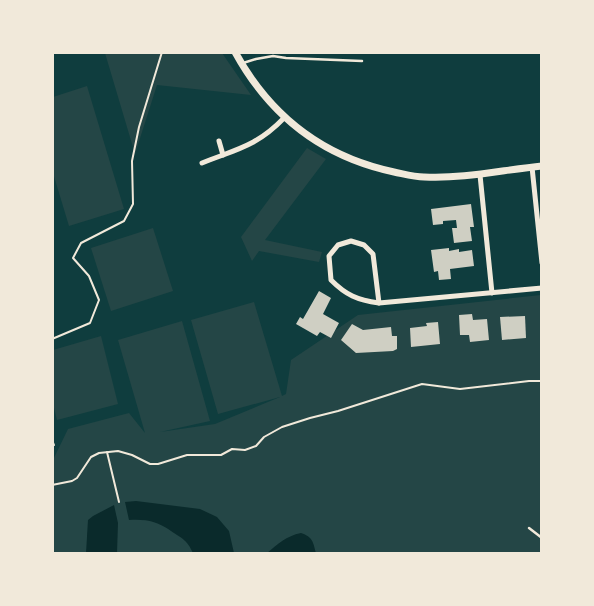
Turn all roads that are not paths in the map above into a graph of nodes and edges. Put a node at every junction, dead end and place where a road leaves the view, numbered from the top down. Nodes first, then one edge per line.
1 (235, 52) edge
2 (362, 61) dead end
3 (241, 64) junction
4 (284, 118) junction
5 (219, 141) dead end
6 (223, 154) junction
7 (202, 163) dead end
8 (542, 166) edge
9 (532, 167) junction
10 (480, 175) junction
11 (542, 263) edge
12 (542, 288) edge
13 (492, 292) junction
14 (379, 303) junction
15 (529, 528) dead end
16 (542, 538) edge

1 - 3 street
2 - 3 lane
3 - 4 street
4 - 6 street
4 - 10 street
5 - 6 street
6 - 7 street
8 - 9 street
9 - 10 street
9 - 11 street
10 - 13 street
12 - 13 street
13 - 14 street
14 - 14 street
15 - 16 lane

